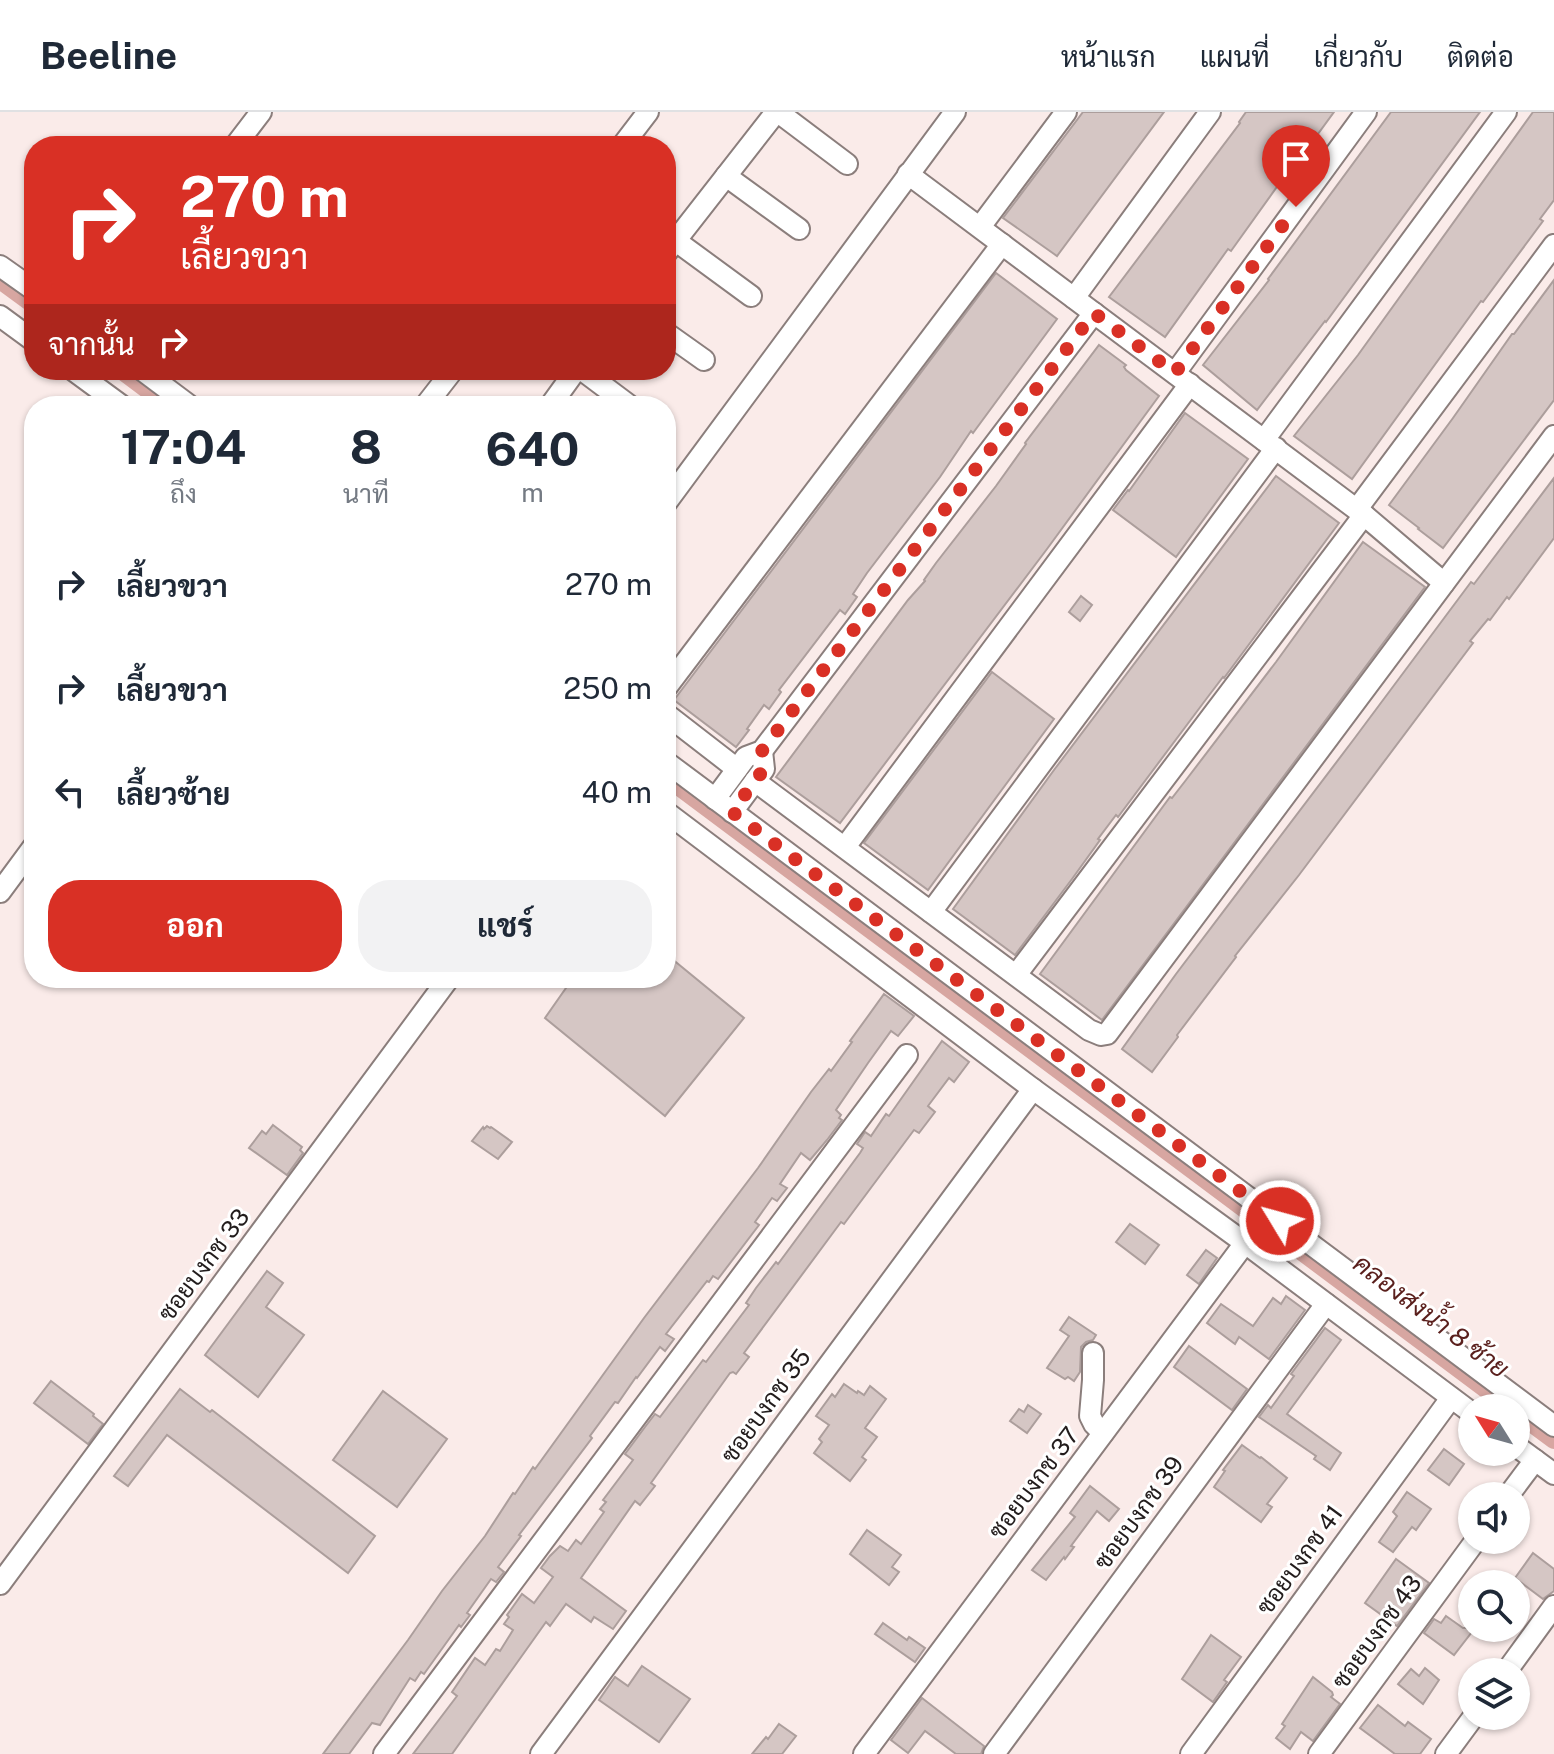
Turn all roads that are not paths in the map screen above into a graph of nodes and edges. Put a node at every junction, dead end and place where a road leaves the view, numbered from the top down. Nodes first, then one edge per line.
1 (261, 112) edge
2 (648, 112) edge
3 (777, 112) edge
4 (955, 112) edge
5 (1066, 112) edge
6 (1210, 112) edge
7 (1366, 112) edge
8 (1506, 112) edge
9 (243, 136) edge
10 (630, 136) edge
11 (847, 164) dead end
12 (908, 174) junction
13 (726, 176) junction
14 (980, 227) junction
15 (799, 229) dead end
16 (676, 241) edge
17 (1002, 244) junction
18 (1554, 245) edge
19 (676, 250) edge
20 (0, 266) edge
21 (24, 283) edge
22 (751, 296) dead end
23 (1074, 298) junction
24 (1094, 313) junction
25 (1, 320) edge
26 (24, 335) edge
27 (676, 340) edge
28 (704, 360) dead end
29 (1182, 379) junction
30 (87, 380) edge
31 (155, 380) edge
32 (445, 380) edge
33 (571, 380) edge
34 (593, 380) edge
35 (108, 396) edge
36 (177, 396) edge
37 (433, 396) edge
38 (558, 396) edge
39 (616, 396) edge
40 (1554, 436) edge
41 (1270, 444) junction
42 (676, 489) edge
43 (1360, 512) junction
44 (1444, 583) junction
45 (676, 675) edge
46 (676, 722) edge
47 (762, 751) junction
48 (737, 769) junction
49 (676, 770) edge
50 (755, 781) junction
51 (715, 799) junction
52 (732, 812) junction
53 (676, 820) edge
54 (845, 847) junction
55 (24, 860) edge
56 (0, 892) edge
57 (931, 912) junction
58 (1016, 975) junction
59 (442, 988) edge
60 (907, 1055) dead end
61 (1033, 1089) junction
62 (1245, 1243) junction
63 (1326, 1304) junction
64 (1093, 1353) dead end
65 (1451, 1398) junction
66 (1458, 1403) edge
67 (1554, 1426) edge
68 (1103, 1433) junction
69 (1530, 1456) edge
70 (1535, 1460) junction
71 (1554, 1474) edge
72 (1518, 1482) edge
73 (1466, 1554) edge
74 (0, 1584) edge
75 (1554, 1606) edge
76 (1516, 1658) edge
77 (1464, 1730) edge
78 (384, 1754) edge
79 (541, 1754) edge
80 (864, 1754) edge
81 (994, 1754) edge
82 (1191, 1754) edge
83 (1319, 1754) edge
84 (1446, 1754) edge

1 - 9 street
2 - 10 street
3 - 11 street
3 - 13 street
4 - 12 street
5 - 14 street
6 - 23 street
7 - 29 street
8 - 41 street
12 - 14 street
12 - 42 street
13 - 15 street
13 - 16 street
14 - 17 street
17 - 23 street
17 - 45 street
18 - 43 street
19 - 22 street
20 - 21 street
23 - 24 street
24 - 29 street
24 - 47 street
25 - 26 street
27 - 28 street
29 - 41 street
29 - 54 street
30 - 35 street
31 - 36 street
32 - 37 street
33 - 38 street
34 - 39 street
40 - 44 street
41 - 43 street
41 - 57 street
43 - 44 street
43 - 58 street
44 - 58 street
46 - 48 street
47 - 48 street
47 - 50 street
48 - 51 street
49 - 51 street
50 - 52 street
50 - 54 street
51 - 52 street
52 - 67 street
53 - 61 street
54 - 57 street
55 - 56 street
57 - 58 street
59 - 74 street, ซอยบงกช 33
60 - 78 street
61 - 62 street
61 - 79 street, ซอยบงกช 35
62 - 63 street
62 - 68 street, ซอยบงกช 37
63 - 65 street
63 - 81 street, ซอยบงกช 39
64 - 68 street
65 - 66 street
65 - 82 street, ซอยบงกช 41
68 - 80 street, ซอยบงกช 37
69 - 70 street
70 - 71 street
70 - 72 street
73 - 83 street, ซอยบงกช 43
75 - 76 street
77 - 84 street

